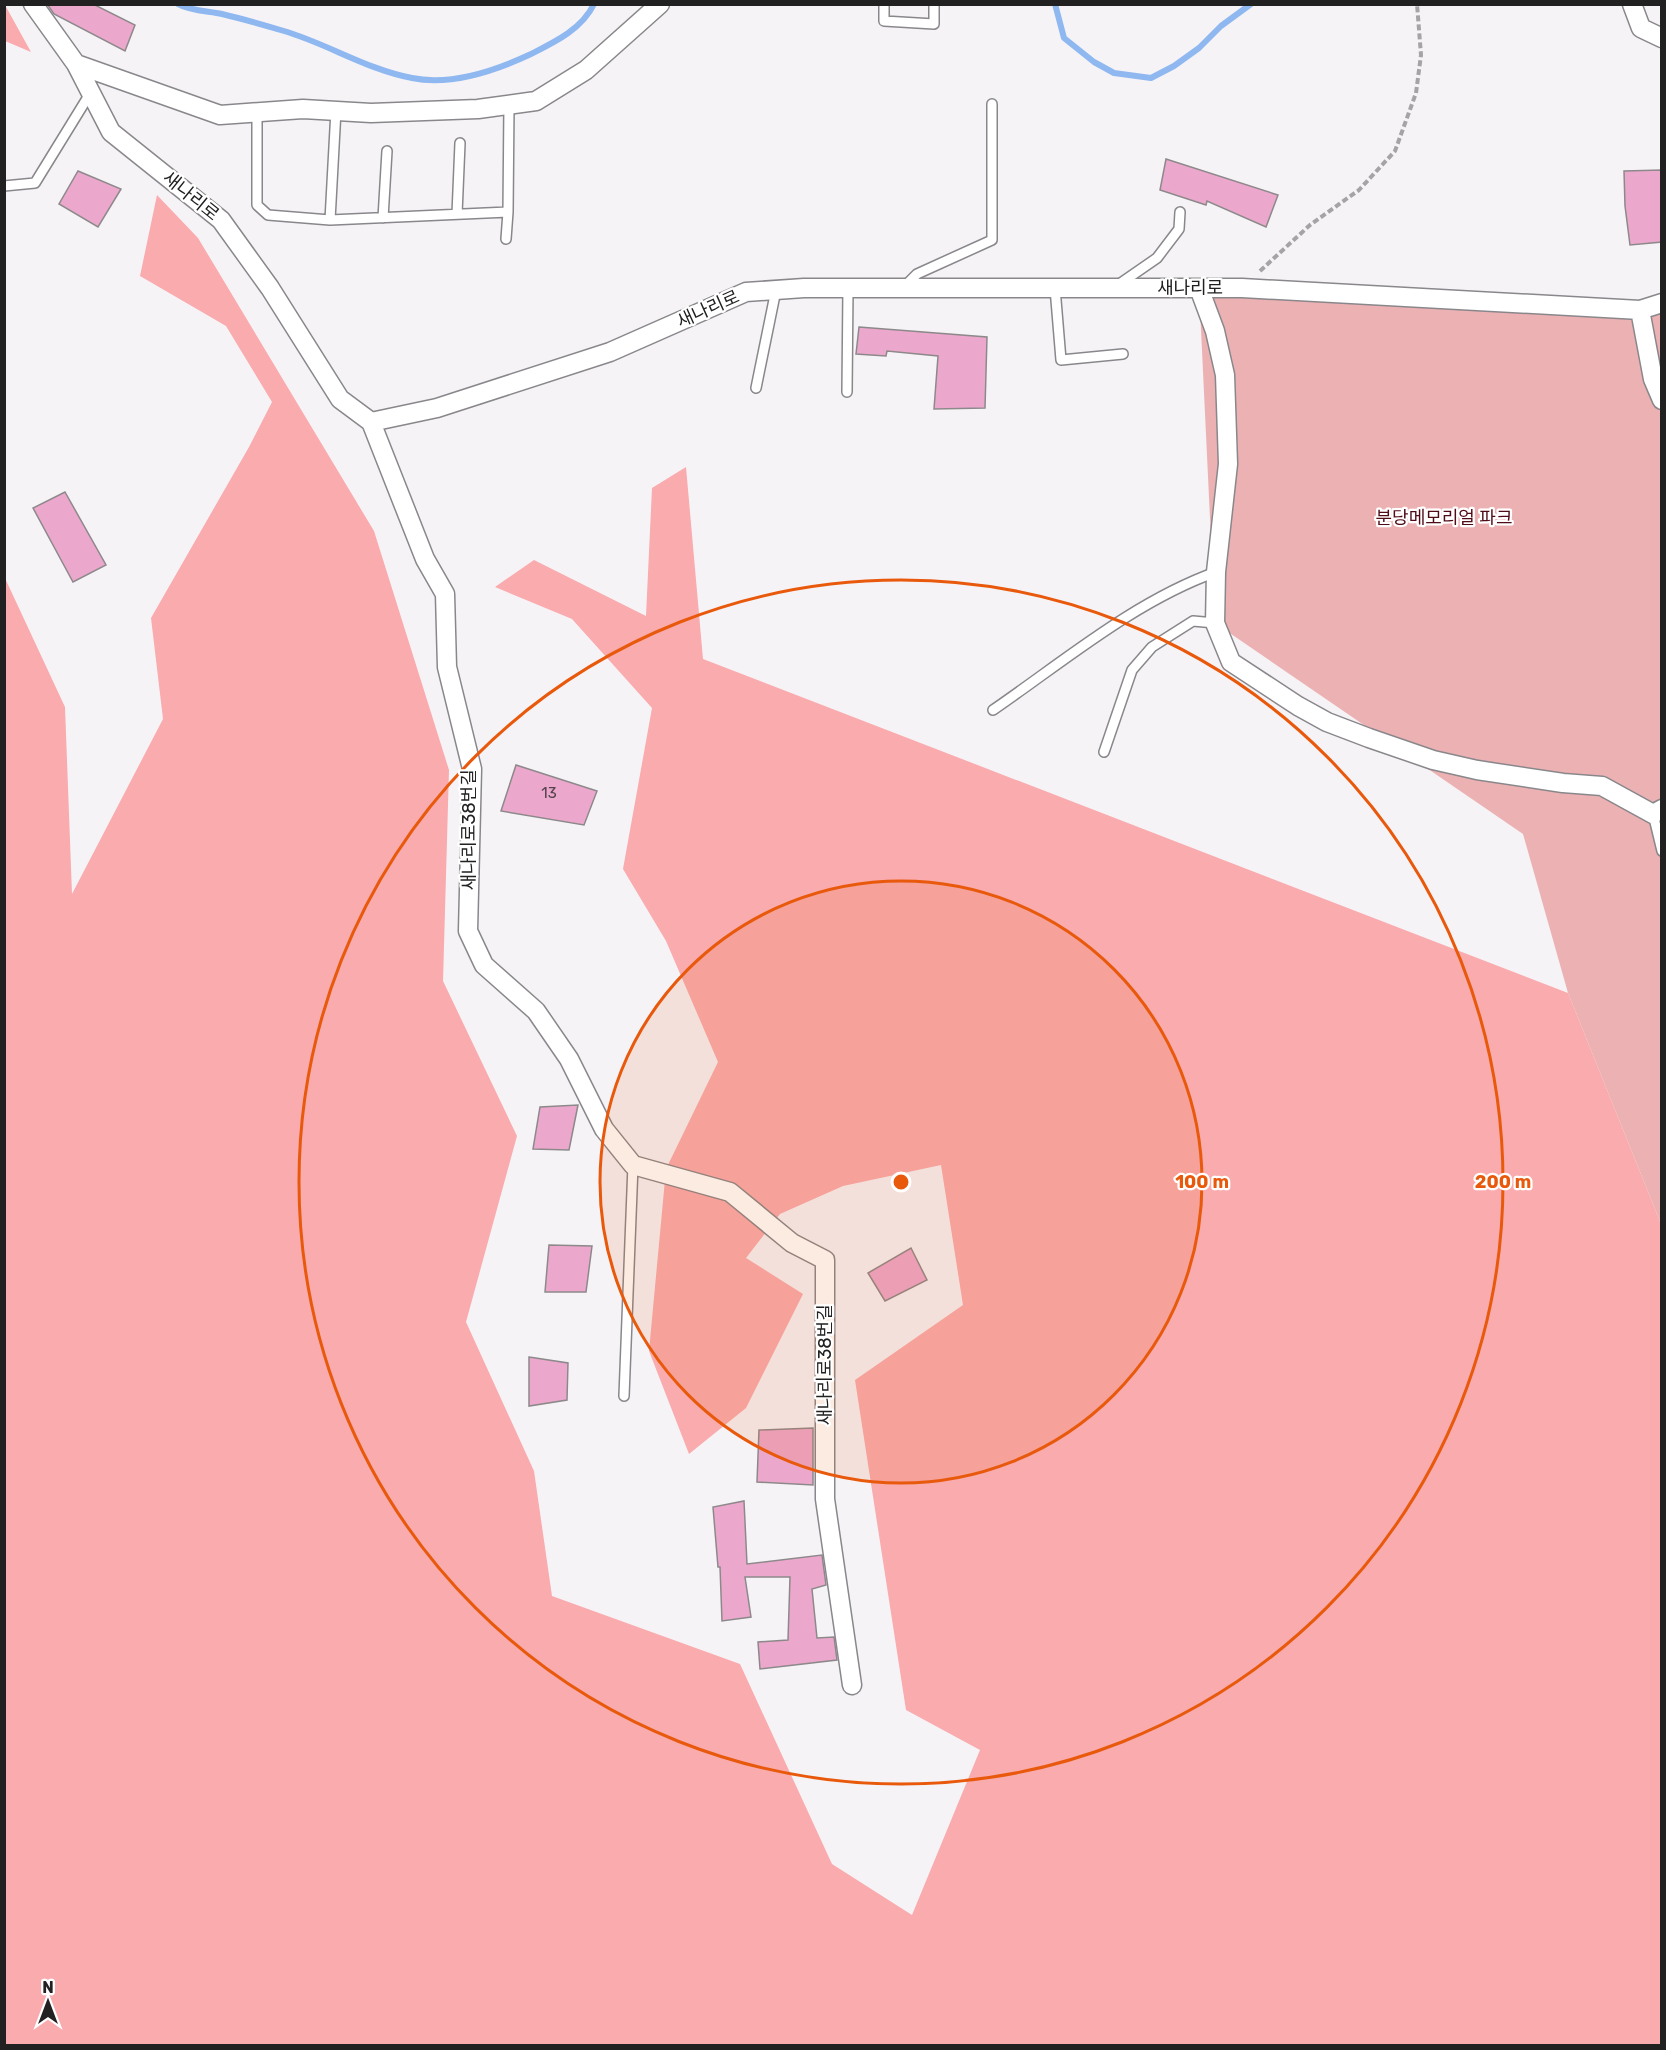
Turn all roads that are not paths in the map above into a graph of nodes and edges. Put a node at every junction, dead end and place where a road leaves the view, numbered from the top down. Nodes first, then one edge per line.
1 (33, 4) edge
2 (660, 4) edge
3 (884, 4) edge
4 (934, 4) edge
5 (1632, 4) edge
6 (1662, 38) edge
7 (76, 64) junction
8 (91, 92) junction
9 (992, 104) dead end
10 (509, 105) junction
11 (336, 111) junction
12 (257, 112) junction
13 (460, 142) dead end
14 (387, 151) dead end
15 (4, 186) edge
16 (508, 212) junction
17 (1180, 212) dead end
18 (457, 214) junction
19 (383, 218) junction
20 (330, 220) junction
21 (507, 239) dead end
22 (848, 288) junction
23 (902, 288) junction
24 (1055, 288) junction
25 (1113, 288) junction
26 (1199, 288) junction
27 (776, 290) junction
28 (1662, 303) edge
29 (1640, 310) junction
30 (1123, 354) dead end
31 (756, 388) dead end
32 (847, 393) dead end
33 (1662, 400) edge
34 (371, 422) junction
35 (1216, 572) junction
36 (1215, 623) junction
37 (993, 710) dead end
38 (1104, 752) dead end
39 (1657, 812) edge
40 (1662, 851) edge
41 (633, 1165) junction
42 (624, 1396) dead end
43 (852, 1685) dead end

1 - 7 street, 새나리로
2 - 10 street
3 - 4 lane
5 - 6 street
7 - 8 street, 새나리로
7 - 12 street
8 - 15 lane
8 - 34 street, 새나리로
9 - 23 lane
10 - 11 street
10 - 16 lane
11 - 12 street
11 - 20 lane
12 - 20 lane
13 - 18 lane
14 - 19 lane
16 - 18 lane
16 - 21 lane
17 - 25 lane
18 - 19 lane
19 - 20 lane
22 - 23 street, 새나리로
22 - 27 street, 새나리로
22 - 32 lane
23 - 24 street, 새나리로
24 - 25 street, 새나리로
24 - 30 lane
25 - 26 street, 새나리로
26 - 29 street, 새나리로
26 - 35 street
27 - 31 lane
27 - 34 street, 새나리로
28 - 29 street
29 - 33 street
34 - 41 street, 새나리로38번길
35 - 36 street
35 - 37 lane
36 - 38 lane
36 - 39 street
39 - 40 lane
41 - 42 lane
41 - 43 street, 새나리로38번길

